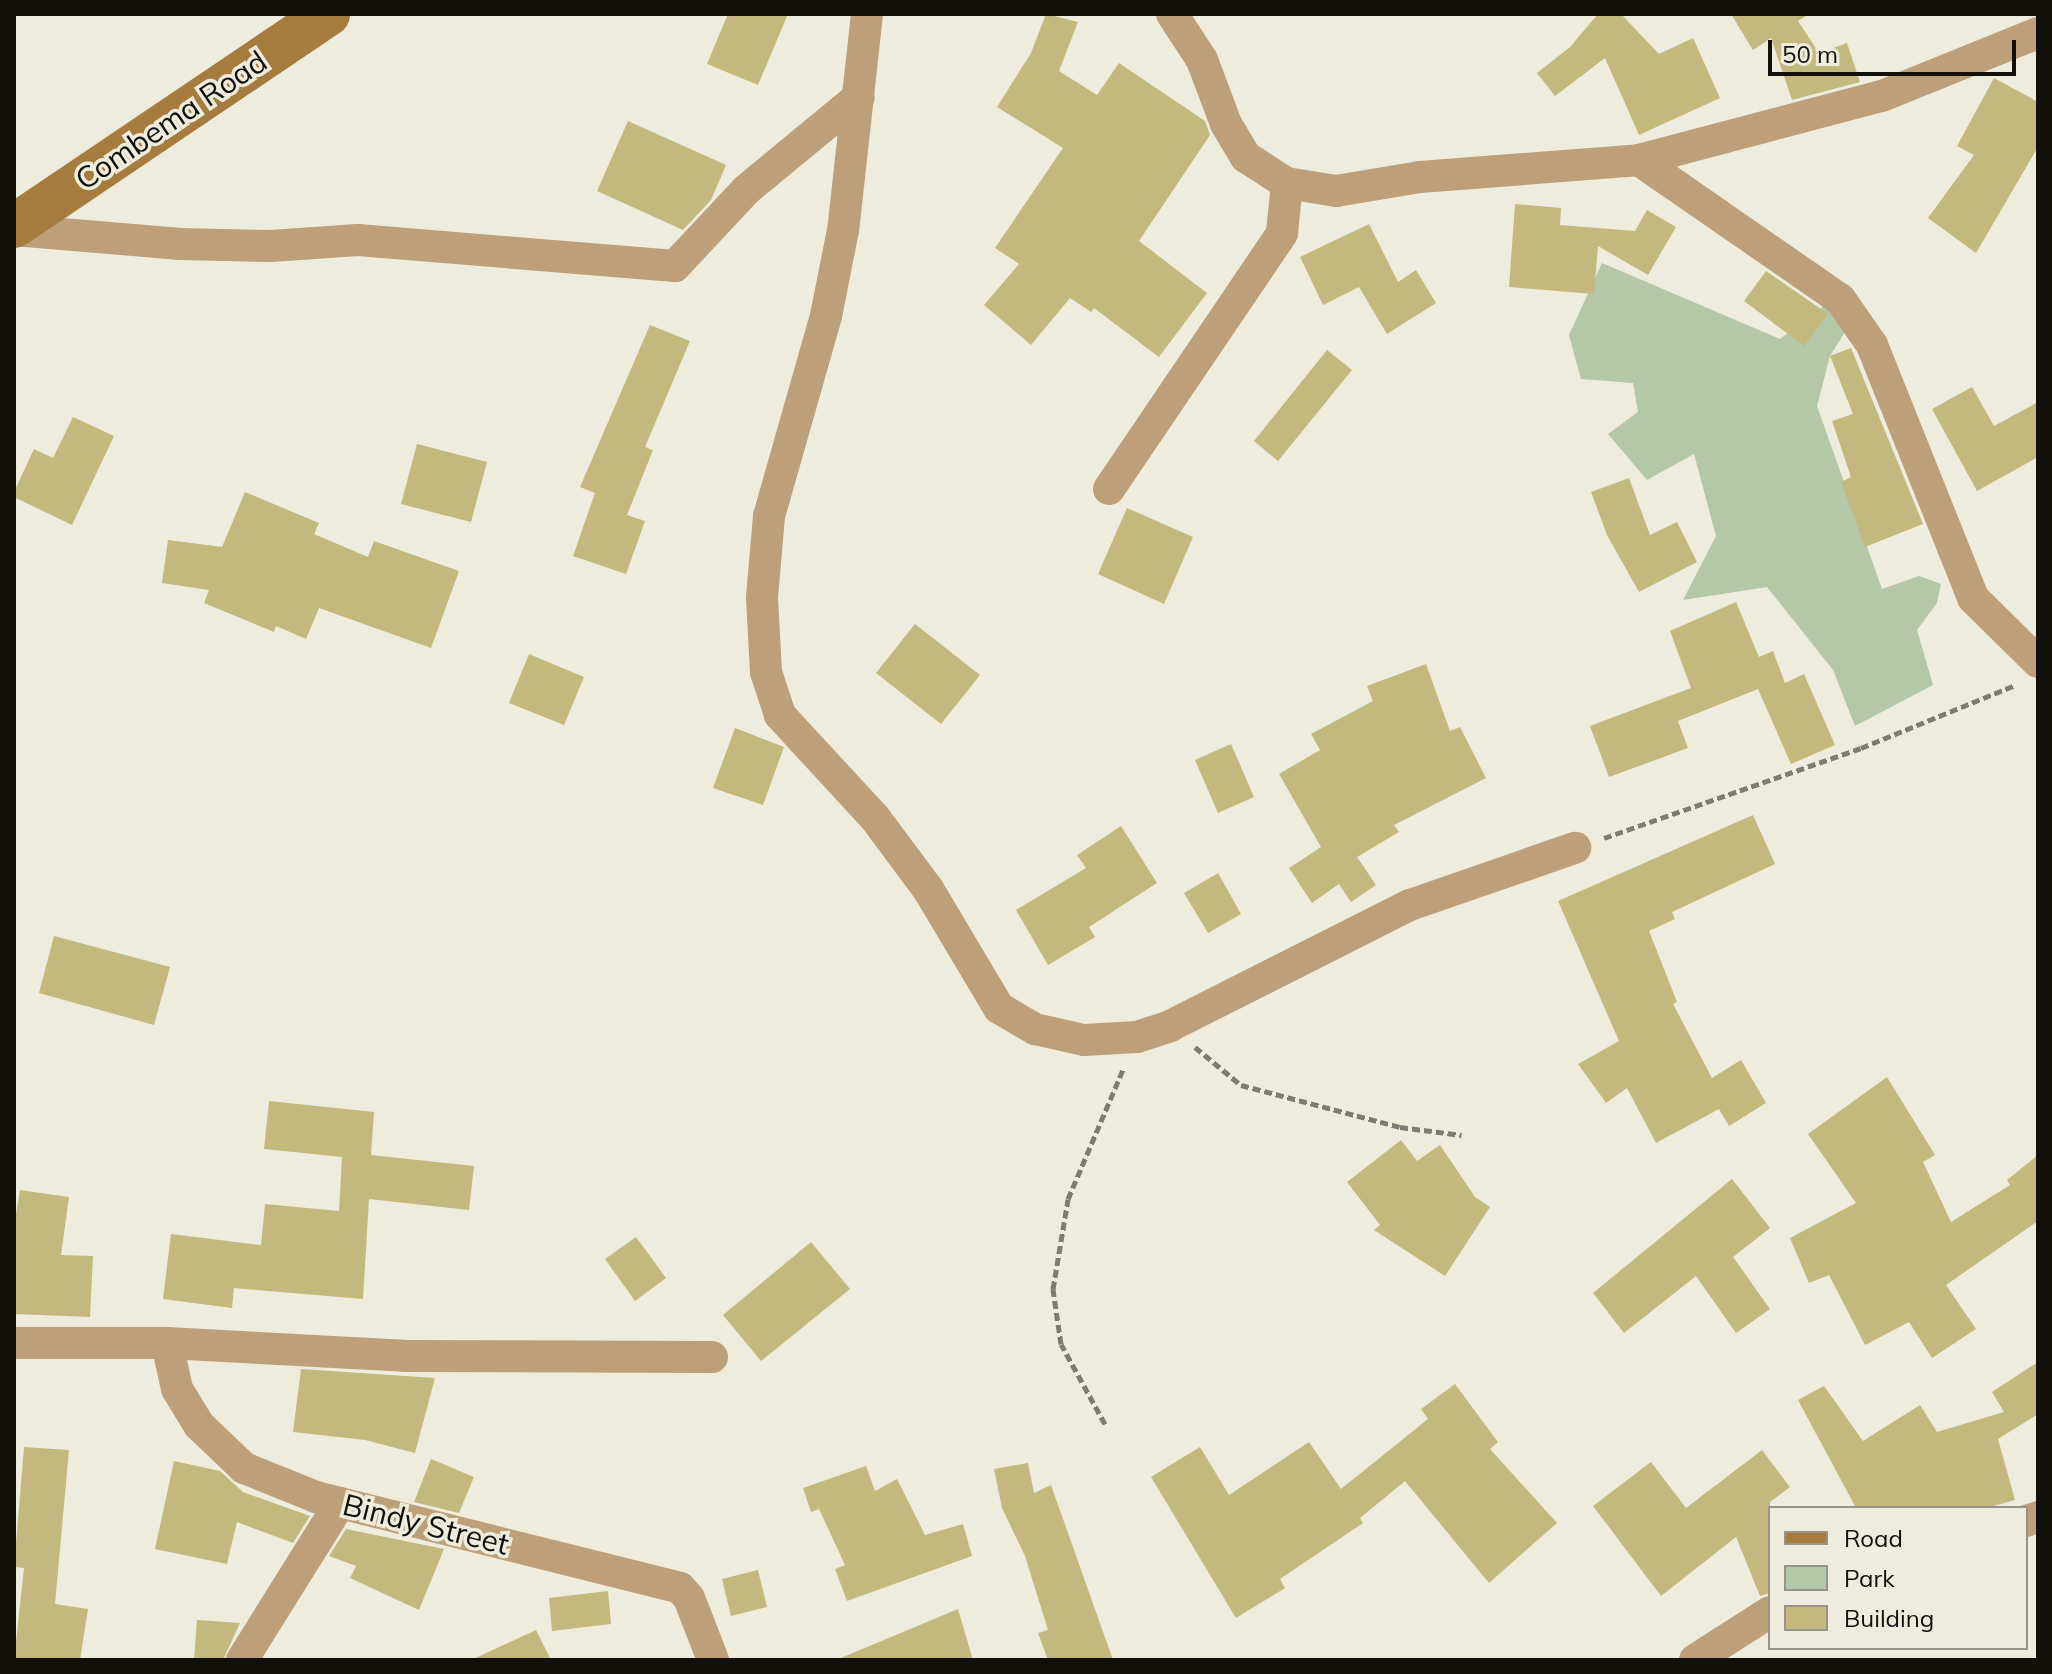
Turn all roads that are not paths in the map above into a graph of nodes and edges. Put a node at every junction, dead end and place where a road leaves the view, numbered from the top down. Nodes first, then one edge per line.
1 (328, 14) edge
2 (867, 14) edge
3 (1172, 14) edge
4 (2038, 33) edge
5 (859, 97) junction
6 (1639, 160) junction
7 (1287, 183) junction
8 (14, 228) edge
9 (1109, 489) dead end
10 (2031, 672) edge
11 (1575, 848) road end
12 (14, 1343) edge
13 (167, 1343) junction
14 (712, 1357) dead end
15 (340, 1503) junction
16 (1768, 1613) edge
17 (242, 1660) edge
18 (713, 1660) edge
19 (1695, 1660) edge

1 - 8 street, Combema Road
2 - 5 street
3 - 7 street
4 - 6 street
5 - 8 street
5 - 11 street
6 - 7 street
6 - 10 street
7 - 9 street
12 - 13 street
13 - 14 street
13 - 15 street, Bindy Street
15 - 17 street
15 - 18 street, Bindy Street
16 - 19 street

